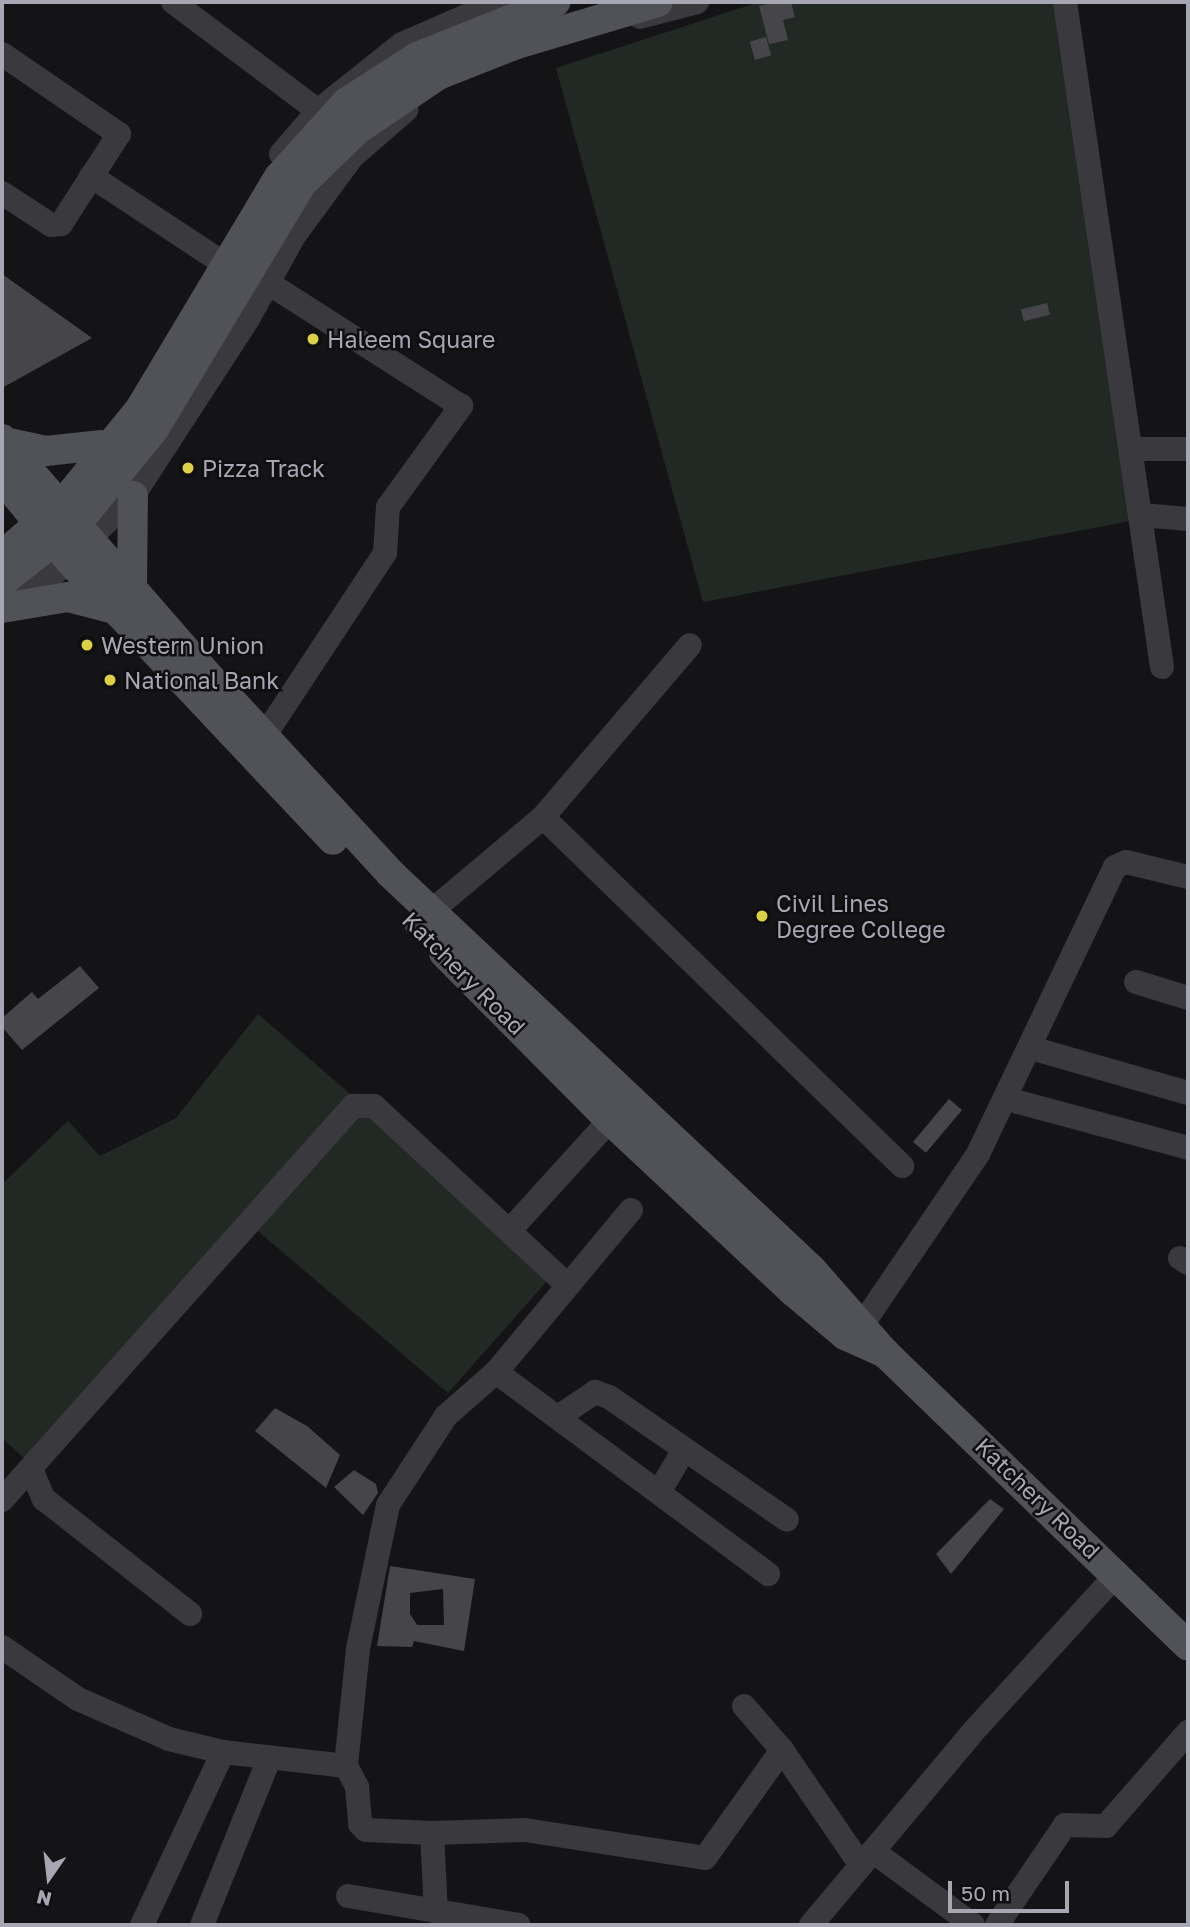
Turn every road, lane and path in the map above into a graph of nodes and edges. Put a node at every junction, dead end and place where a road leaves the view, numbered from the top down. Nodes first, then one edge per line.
1 (173, 2) edge
2 (498, 2) edge
3 (555, 2) edge
4 (658, 2) edge
5 (697, 2) edge
6 (1065, 2) edge
7 (2, 54) edge
8 (318, 111) junction
9 (92, 176) junction
10 (2, 193) edge
11 (217, 259) junction
12 (268, 283) junction
13 (147, 419) junction
14 (3, 440) edge
15 (100, 445) junction
16 (1130, 449) junction
17 (1188, 449) edge
18 (2, 478) edge
19 (134, 496) junction
20 (39, 506) junction
21 (1140, 515) junction
22 (1188, 519) edge
23 (2, 541) edge
24 (93, 541) junction
25 (2, 556) edge
26 (70, 561) junction
27 (2, 582) edge
28 (127, 599) junction
29 (2, 608) edge
30 (690, 645) dead end
31 (1162, 667) dead end
32 (265, 735) junction
33 (542, 817) junction
34 (365, 860) junction
35 (1188, 877) edge
36 (422, 918) junction
37 (1136, 982) dead end
38 (1188, 998) edge
39 (556, 1048) junction
40 (1031, 1048) junction
41 (1188, 1093) edge
42 (1007, 1099) junction
43 (610, 1120) junction
44 (1188, 1148) edge
45 (672, 1159) junction
46 (902, 1166) dead end
47 (631, 1210) dead end
48 (512, 1228) junction
49 (803, 1281) junction
50 (567, 1284) junction
51 (864, 1322) junction
52 (885, 1353) junction
53 (496, 1371) junction
54 (558, 1417) junction
55 (684, 1450) junction
56 (31, 1469) junction
57 (659, 1492) junction
58 (2, 1500) edge
59 (787, 1521) dead end
60 (768, 1574) dead end
61 (1117, 1574) junction
62 (190, 1614) dead end
63 (1188, 1646) edge
64 (2, 1647) edge
65 (744, 1706) dead end
66 (1188, 1732) edge
67 (782, 1750) junction
68 (223, 1752) junction
69 (270, 1757) junction
70 (346, 1766) junction
71 (432, 1833) junction
72 (867, 1858) junction
73 (348, 1896) dead end
74 (436, 1912) junction
75 (142, 1925) edge
76 (202, 1925) edge
77 (519, 1925) edge
78 (811, 1925) edge
79 (973, 1925) edge
80 (997, 1925) edge

1 - 8 street
2 - 8 street
3 - 13 main road
4 - 13 main road
5 - 12 street
6 - 16 street
7 - 9 street
8 - 11 street
9 - 10 street
9 - 11 street
11 - 15 street
12 - 19 street
12 - 32 street
13 - 25 main road, bridge
13 - 27 main road, bridge
14 - 15 main road
14 - 20 main road
15 - 20 street
16 - 17 street
16 - 21 street
18 - 20 main road
19 - 24 street
19 - 28 main road
20 - 23 street
20 - 24 main road, Katchery Road
20 - 26 main road, Katchery Road
21 - 22 street
21 - 31 street
24 - 26 street
24 - 28 main road, Katchery Road
26 - 28 main road, Katchery Road
26 - 29 street
28 - 29 main road
28 - 32 main road, Katchery Road
28 - 34 main road, Katchery Road
30 - 33 street
32 - 34 main road, Katchery Road
33 - 36 street
33 - 46 street
34 - 36 main road, Katchery Road
35 - 40 street
36 - 39 main road, Katchery Road
37 - 38 street
39 - 43 main road, Katchery Road
39 - 45 main road, Katchery Road
40 - 41 street
40 - 42 street
42 - 44 street
42 - 51 street
43 - 45 main road, Katchery Road
43 - 48 street
45 - 49 main road, Katchery Road
47 - 50 street
48 - 50 street
48 - 56 street
49 - 51 main road, Katchery Road
49 - 52 main road, Katchery Road
50 - 53 street
51 - 52 main road, Katchery Road
52 - 61 main road, Katchery Road
53 - 54 street
53 - 70 street
54 - 55 street
54 - 57 street
55 - 57 street
55 - 59 street
56 - 58 street
56 - 62 street
57 - 60 street
61 - 63 main road, Katchery Road
61 - 72 street
64 - 68 street
65 - 67 street
66 - 80 street
67 - 71 street
67 - 72 street
68 - 69 street
68 - 75 street
69 - 70 street
69 - 76 street
70 - 71 street
71 - 74 street
72 - 78 street
72 - 79 street
73 - 74 street
74 - 77 street

